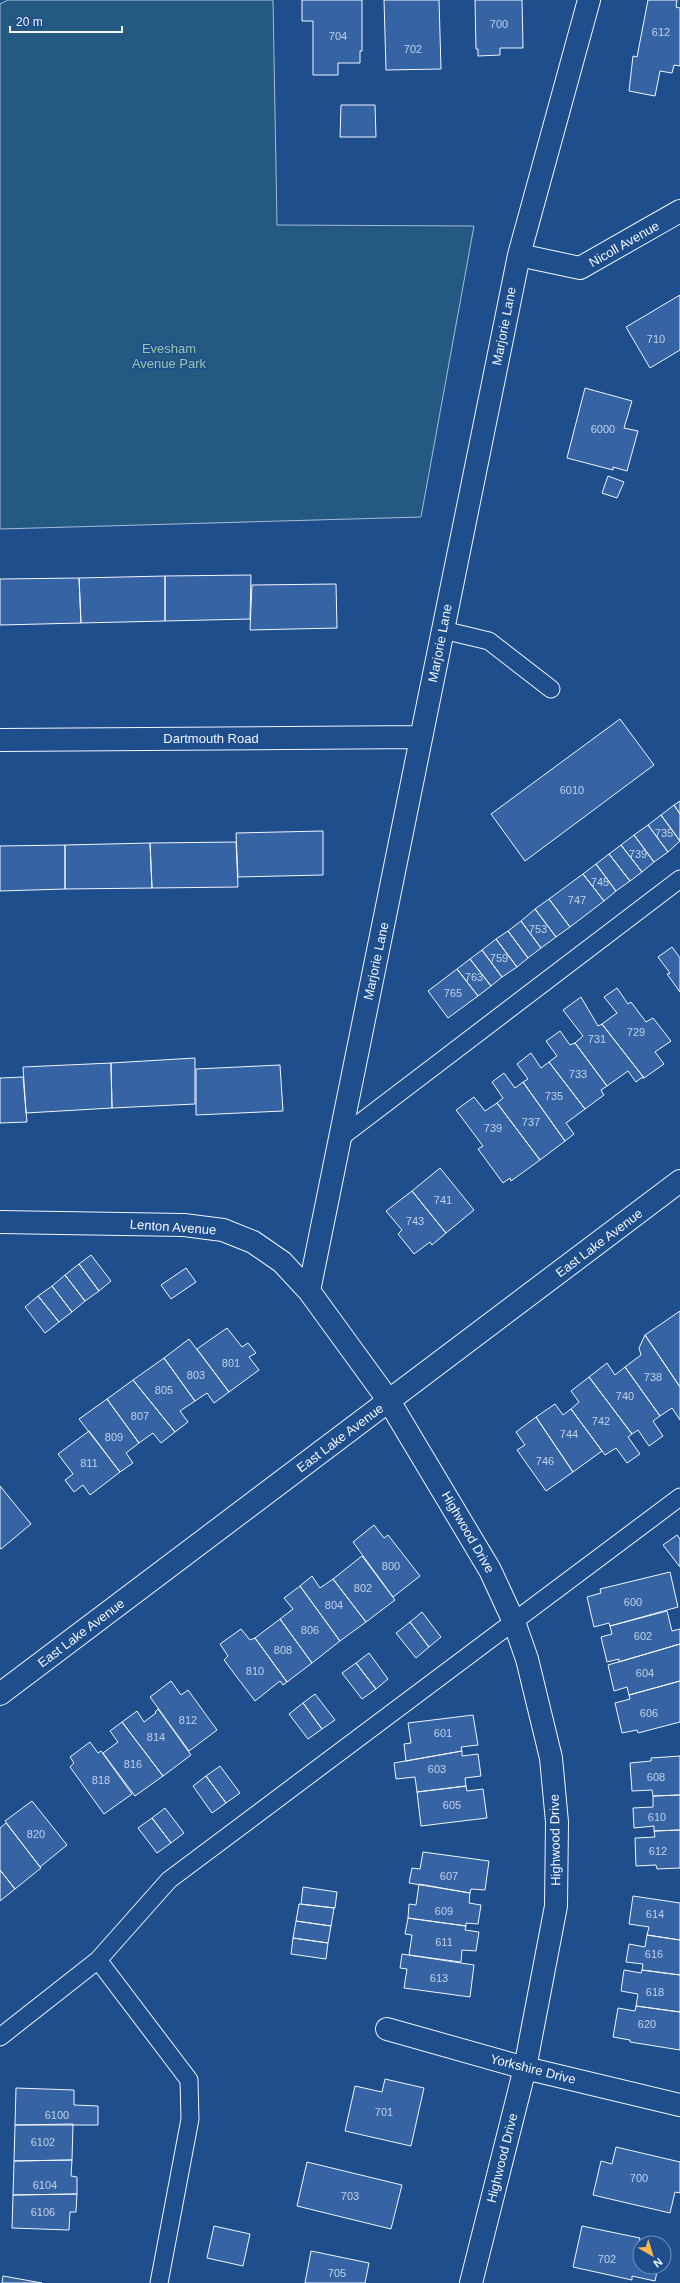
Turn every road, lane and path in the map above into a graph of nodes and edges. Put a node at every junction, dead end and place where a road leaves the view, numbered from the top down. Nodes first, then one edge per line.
1 (589, 0) edge
2 (680, 211) edge
3 (519, 255) junction
4 (443, 630) junction
5 (551, 689) dead end
6 (422, 736) junction
7 (0, 740) edge
8 (680, 879) edge
9 (340, 1138) junction
10 (680, 1181) edge
11 (0, 1222) edge
12 (309, 1291) junction
13 (389, 1401) junction
14 (679, 1499) edge
15 (514, 1622) junction
16 (0, 1694) edge
17 (98, 1960) junction
18 (387, 2029) dead end
19 (0, 2037) edge
20 (525, 2068) junction
21 (680, 2105) edge
22 (159, 2283) edge
23 (471, 2283) edge

1 - 3 street, Marjorie Lane
2 - 3 street, Nicoll Avenue
3 - 4 street, Marjorie Lane
4 - 5 lane
4 - 6 street, Marjorie Lane
6 - 7 street, Dartmouth Road
6 - 9 street, Marjorie Lane
8 - 9 lane
9 - 12 street, Marjorie Lane
10 - 13 street, East Lake Avenue
11 - 12 street, Lenton Avenue
12 - 13 street, Lenton Avenue
13 - 15 street, Highwood Drive
13 - 16 street, East Lake Avenue
14 - 15 lane
15 - 17 lane
15 - 20 street, Highwood Drive
17 - 19 lane
17 - 22 lane
18 - 20 street, Yorkshire Drive
20 - 21 street, Yorkshire Drive
20 - 23 street, Highwood Drive

